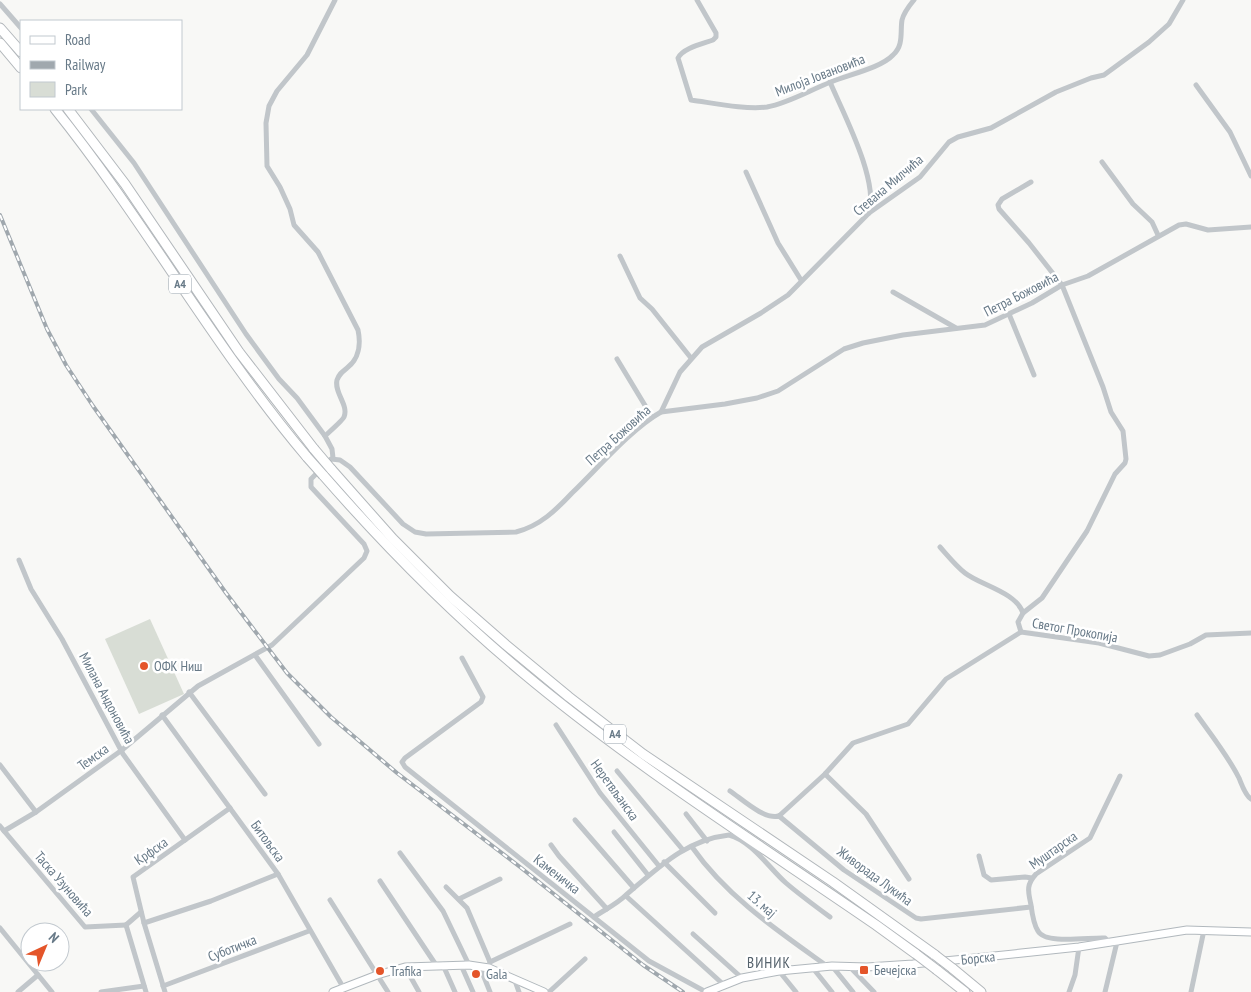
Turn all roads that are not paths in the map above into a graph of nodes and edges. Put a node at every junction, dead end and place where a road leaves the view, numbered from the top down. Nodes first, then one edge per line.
1 (335, 0) edge
2 (697, 0) edge
3 (914, 0) edge
4 (1183, 0) edge
5 (0, 4) edge
6 (20, 27) edge
7 (0, 28) edge
8 (0, 43) edge
9 (20, 51) edge
10 (20, 67) edge
11 (830, 82) junction
12 (1196, 85) dead end
13 (56, 110) edge
14 (69, 110) edge
15 (92, 110) edge
16 (1102, 162) dead end
17 (746, 172) dead end
18 (1251, 176) edge
19 (1031, 182) dead end
20 (869, 214) junction
21 (1251, 227) edge
22 (1158, 236) junction
23 (620, 256) dead end
24 (801, 280) junction
25 (1062, 285) junction
26 (893, 292) dead end
27 (1009, 314) junction
28 (956, 329) junction
29 (691, 358) junction
30 (617, 359) dead end
31 (1034, 375) dead end
32 (661, 412) junction
33 (652, 417) junction
34 (325, 436) junction
35 (311, 453) junction
36 (334, 458) junction
37 (327, 472) junction
38 (940, 547) dead end
39 (19, 560) dead end
40 (1023, 612) junction
41 (1021, 632) junction
42 (1251, 633) edge
43 (255, 655) junction
44 (462, 658) dead end
45 (189, 692) junction
46 (162, 715) junction
47 (1196, 716) dead end
48 (556, 725) dead end
49 (319, 744) dead end
50 (122, 750) junction
51 (0, 766) edge
52 (617, 771) dead end
53 (825, 774) junction
54 (1120, 776) dead end
55 (730, 791) dead end
56 (265, 794) dead end
57 (1251, 799) edge
58 (230, 808) junction
59 (36, 812) junction
60 (686, 814) dead end
61 (779, 816) junction
62 (575, 820) dead end
63 (0, 826) edge
64 (4, 831) junction
65 (614, 832) dead end
66 (185, 840) junction
67 (708, 841) junction
68 (551, 845) dead end
69 (692, 847) junction
70 (683, 850) junction
71 (400, 853) dead end
72 (979, 856) dead end
73 (661, 864) junction
74 (278, 874) junction
75 (648, 875) junction
76 (1032, 878) junction
77 (500, 879) dead end
78 (909, 879) dead end
79 (380, 881) dead end
80 (446, 887) dead end
81 (634, 888) junction
82 (626, 896) junction
83 (460, 899) junction
84 (330, 900) dead end
85 (1031, 907) junction
86 (607, 908) junction
87 (141, 912) junction
88 (715, 913) dead end
89 (594, 917) junction
90 (830, 918) dead end
91 (144, 924) junction
92 (570, 924) dead end
93 (126, 925) junction
94 (0, 928) edge
95 (1204, 930) junction
96 (309, 931) junction
97 (1251, 932) edge
98 (693, 934) dead end
99 (1114, 942) junction
100 (1079, 947) junction
101 (585, 960) dead end
102 (439, 965) junction
103 (461, 965) junction
104 (469, 965) junction
105 (489, 965) junction
106 (830, 966) junction
107 (850, 966) junction
108 (405, 967) junction
109 (480, 967) junction
110 (812, 967) junction
111 (779, 971) junction
112 (38, 975) junction
113 (377, 975) junction
114 (513, 978) junction
115 (742, 978) junction
116 (724, 985) junction
117 (145, 989) edge
118 (164, 989) edge
119 (340, 990) edge
120 (540, 991) edge
121 (18, 992) edge
122 (52, 992) edge
123 (102, 992) edge
124 (388, 992) edge
125 (419, 992) edge
126 (456, 992) edge
127 (473, 992) edge
128 (490, 992) edge
129 (519, 992) edge
130 (549, 992) edge
131 (706, 992) edge
132 (796, 992) edge
133 (832, 992) edge
134 (853, 992) edge
135 (874, 992) edge
136 (965, 992) edge
137 (981, 992) edge
138 (1069, 992) edge
139 (1105, 992) edge
140 (1191, 992) edge

1 - 34 street
2 - 11 street, Милоја Јовановића
3 - 11 street, Милоја Јовановића
4 - 20 street, Стевана Милчића
5 - 6 street
7 - 9 highway
8 - 10 highway
11 - 20 street
12 - 18 street
13 - 35 highway, A4
14 - 35 highway, A4
15 - 34 street
16 - 22 street
17 - 24 street
19 - 25 street
20 - 24 street, Стевана Милчића
21 - 22 street, Петра Божовића
22 - 25 street, Петра Божовића
23 - 29 street
24 - 29 street, Стевана Милчића
25 - 27 street, Петра Божовића
25 - 40 street
26 - 28 street
27 - 28 street, Петра Божовића
27 - 31 street
28 - 32 street, Петра Божовића
29 - 32 street, Стевана Милчића
30 - 33 street
32 - 33 street, Петра Божовића
33 - 36 street, Петра Божовића
34 - 36 street
35 - 37 highway, A4, bridge
36 - 43 street, Темска
37 - 136 highway, A4, bridge
37 - 137 highway, A4, bridge
38 - 40 street
39 - 50 street, Милана Андоновића
40 - 41 street
41 - 42 street, Светог Прокопија
41 - 53 street, Светог Прокопија
43 - 45 street, Темска
43 - 49 street
44 - 89 street, Каменичка
45 - 46 street, Темска
45 - 56 street
46 - 50 street, Темска
46 - 58 street, Битољска
47 - 57 street
48 - 73 street, Неретвљанска
50 - 59 street, Темска
50 - 66 street, Милана Андоновића
51 - 59 street
52 - 70 street
53 - 61 street, Светог Прокопија
53 - 78 street
54 - 76 street, Муштарска
55 - 61 street
58 - 66 street, Крфска
58 - 74 street, Битољска
59 - 64 street, Темска
60 - 67 street
61 - 85 street, Живорада Лукића
62 - 81 street
63 - 64 street, Таска Узуновића
64 - 93 street, Таска Узуновића
65 - 75 street
66 - 87 street, Крфска
67 - 69 street
67 - 90 street
68 - 86 street
69 - 70 street
69 - 106 street, 13. мај
70 - 73 street
71 - 104 street
72 - 76 street
73 - 75 street
73 - 88 street, Неретвљанска
74 - 91 street
74 - 96 street, Битољска
75 - 81 street
76 - 85 street, Муштарска
77 - 83 street
79 - 102 street
80 - 83 street
81 - 82 street
82 - 86 street
82 - 116 street
83 - 105 street
84 - 113 street
85 - 99 street, Муштарска
86 - 89 street
87 - 91 street, Крфска
87 - 93 street
89 - 131 street, Каменичка
91 - 118 street, Крфска
92 - 105 street
93 - 117 street
94 - 112 street
95 - 97 street, Борска
95 - 99 street, Борска
95 - 140 street
96 - 118 street, Суботичка
96 - 119 street, Битољска
98 - 115 street
99 - 100 street, Борска
99 - 139 street
100 - 107 street, Борска
100 - 138 street
101 - 130 street
102 - 103 street
102 - 108 street
102 - 126 street
103 - 104 street
103 - 127 street
104 - 109 street
105 - 109 street
105 - 114 street
106 - 107 street, Борска
106 - 110 street, Борска
106 - 134 street, 13. мај
107 - 135 street
108 - 113 street
108 - 125 street
109 - 128 street
110 - 111 street, Борска
110 - 133 street
111 - 115 street, Борска
111 - 132 street
112 - 121 street
112 - 122 street
113 - 119 street
113 - 124 street
114 - 120 street
114 - 129 street
115 - 116 street, Борска
116 - 131 street, Борска
117 - 123 street

